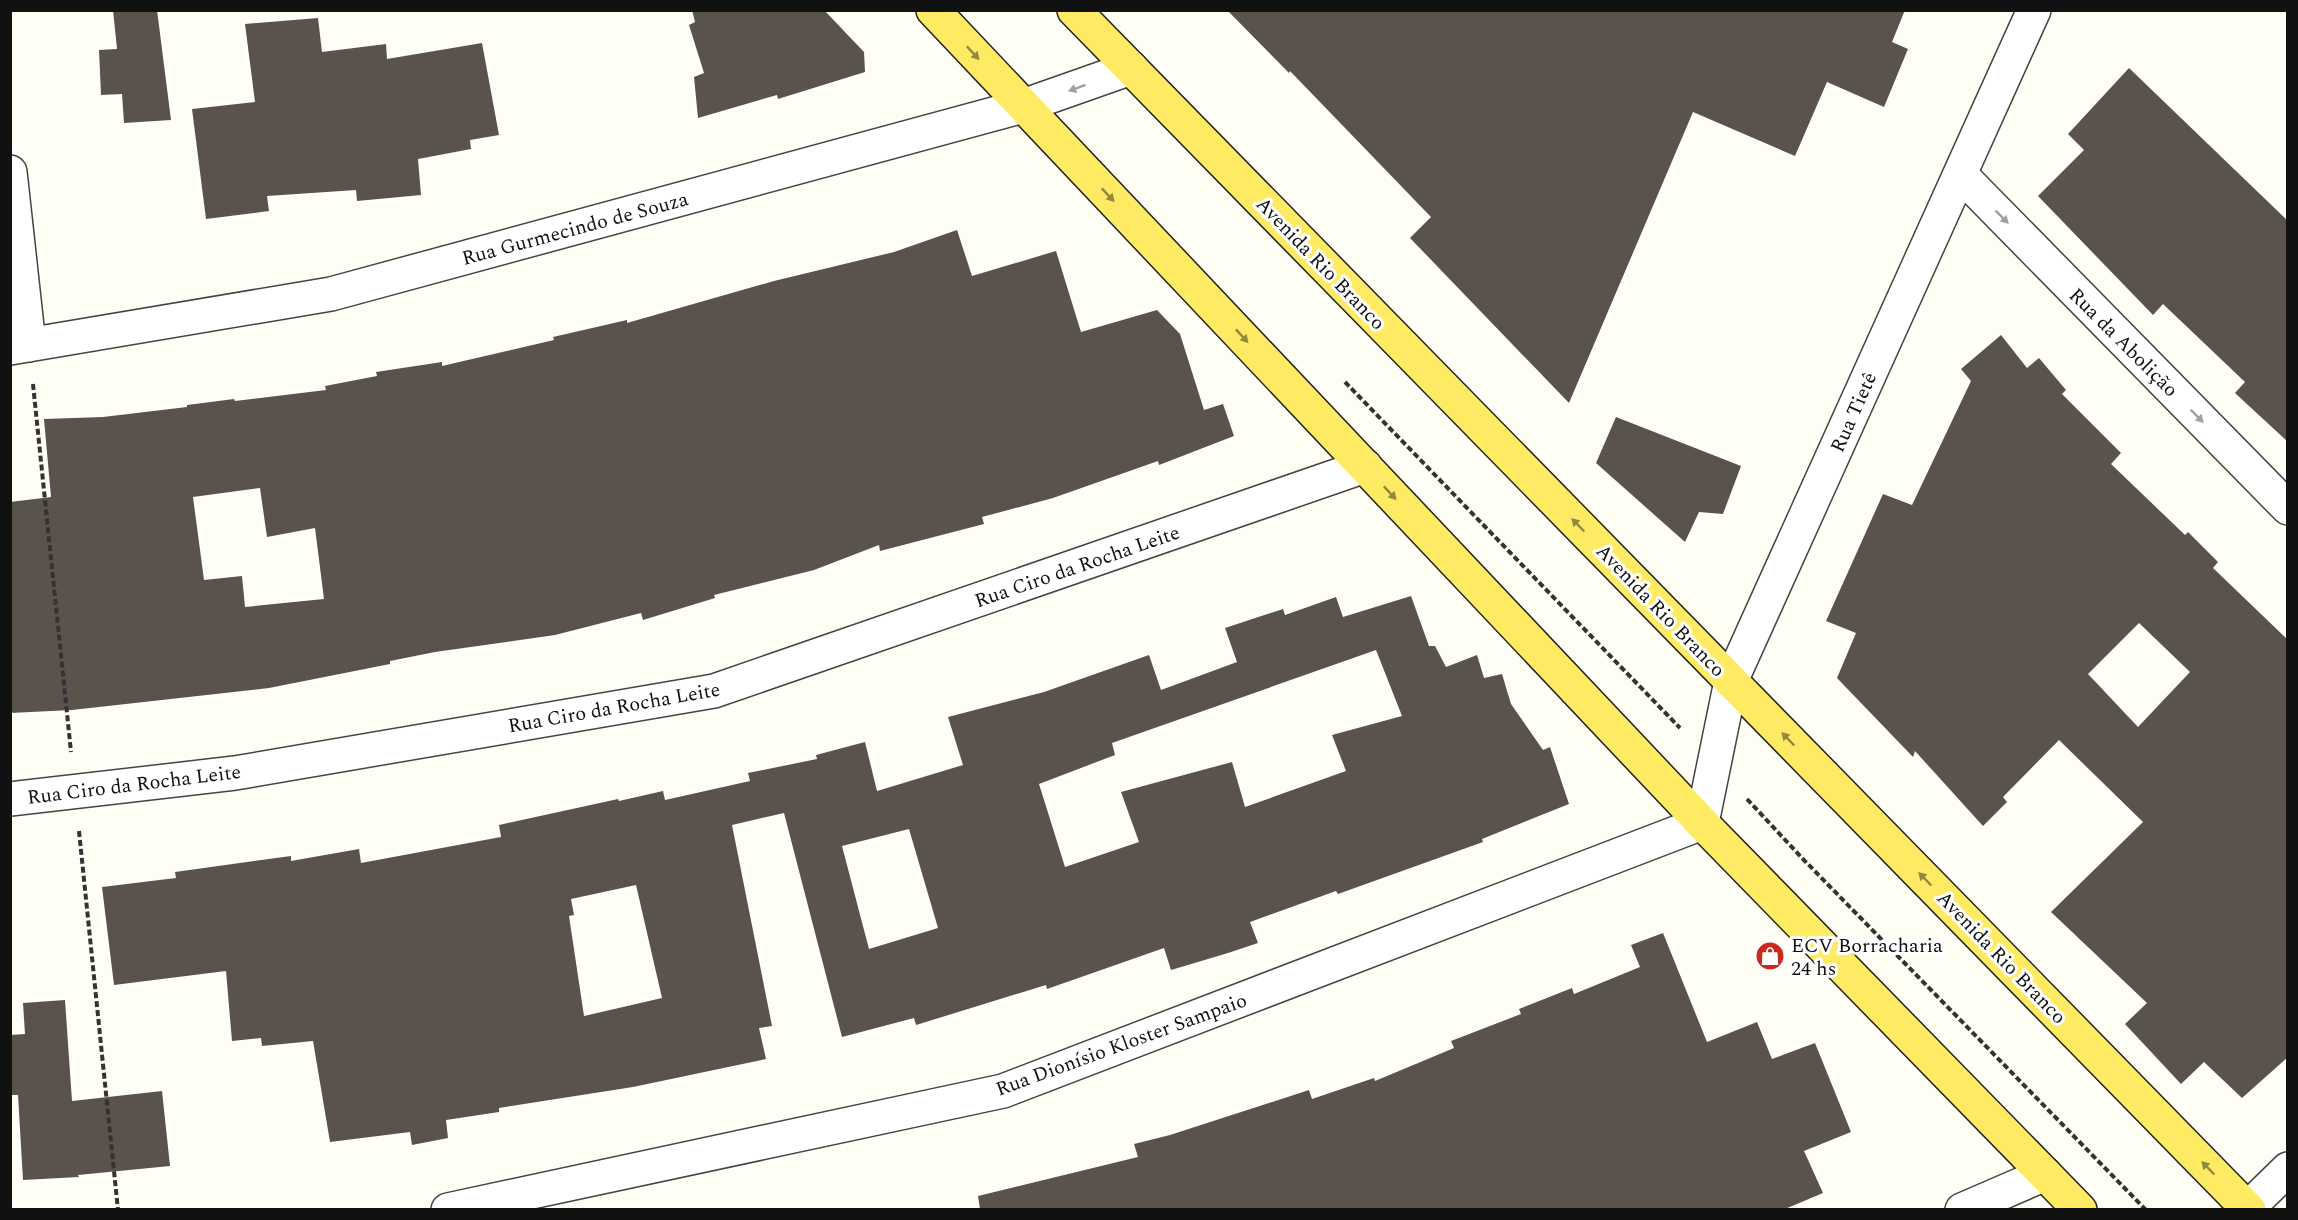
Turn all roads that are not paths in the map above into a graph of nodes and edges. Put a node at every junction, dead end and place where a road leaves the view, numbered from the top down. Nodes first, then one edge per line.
1 (933, 10) edge
2 (1074, 10) edge
3 (2034, 10) edge
4 (1131, 68) junction
5 (1023, 106) junction
6 (10, 172) edge
7 (1961, 175) junction
8 (20, 346) edge
9 (1365, 466) junction
10 (2288, 508) edge
11 (1731, 681) junction
12 (10, 799) edge
13 (1702, 824) junction
14 (2288, 1168) edge
15 (2044, 1174) junction
16 (448, 1209) edge
17 (1962, 1209) edge
18 (2080, 1209) edge
19 (2249, 1209) edge

1 -> 5 main road
2 - 4 main road, Avenida Rio Branco
3 - 7 street, Rua Tietê
4 -> 5 street, Rua Gurmecindo de Souza
11 -> 4 main road, Avenida Rio Branco
5 - 8 street, Rua Gurmecindo de Souza
5 -> 9 main road
6 - 8 street
7 -> 10 street, Rua da Abolição
7 - 11 street, Rua Tietê
9 - 12 street, Rua Ciro da Rocha Leite
9 -> 13 main road
11 - 13 street, Rua Tietê
19 -> 11 main road, Avenida Rio Branco
13 - 15 main road
13 - 16 street, Rua Dionísio Kloster Sampaio
14 - 19 street
15 - 17 street
15 - 18 main road

